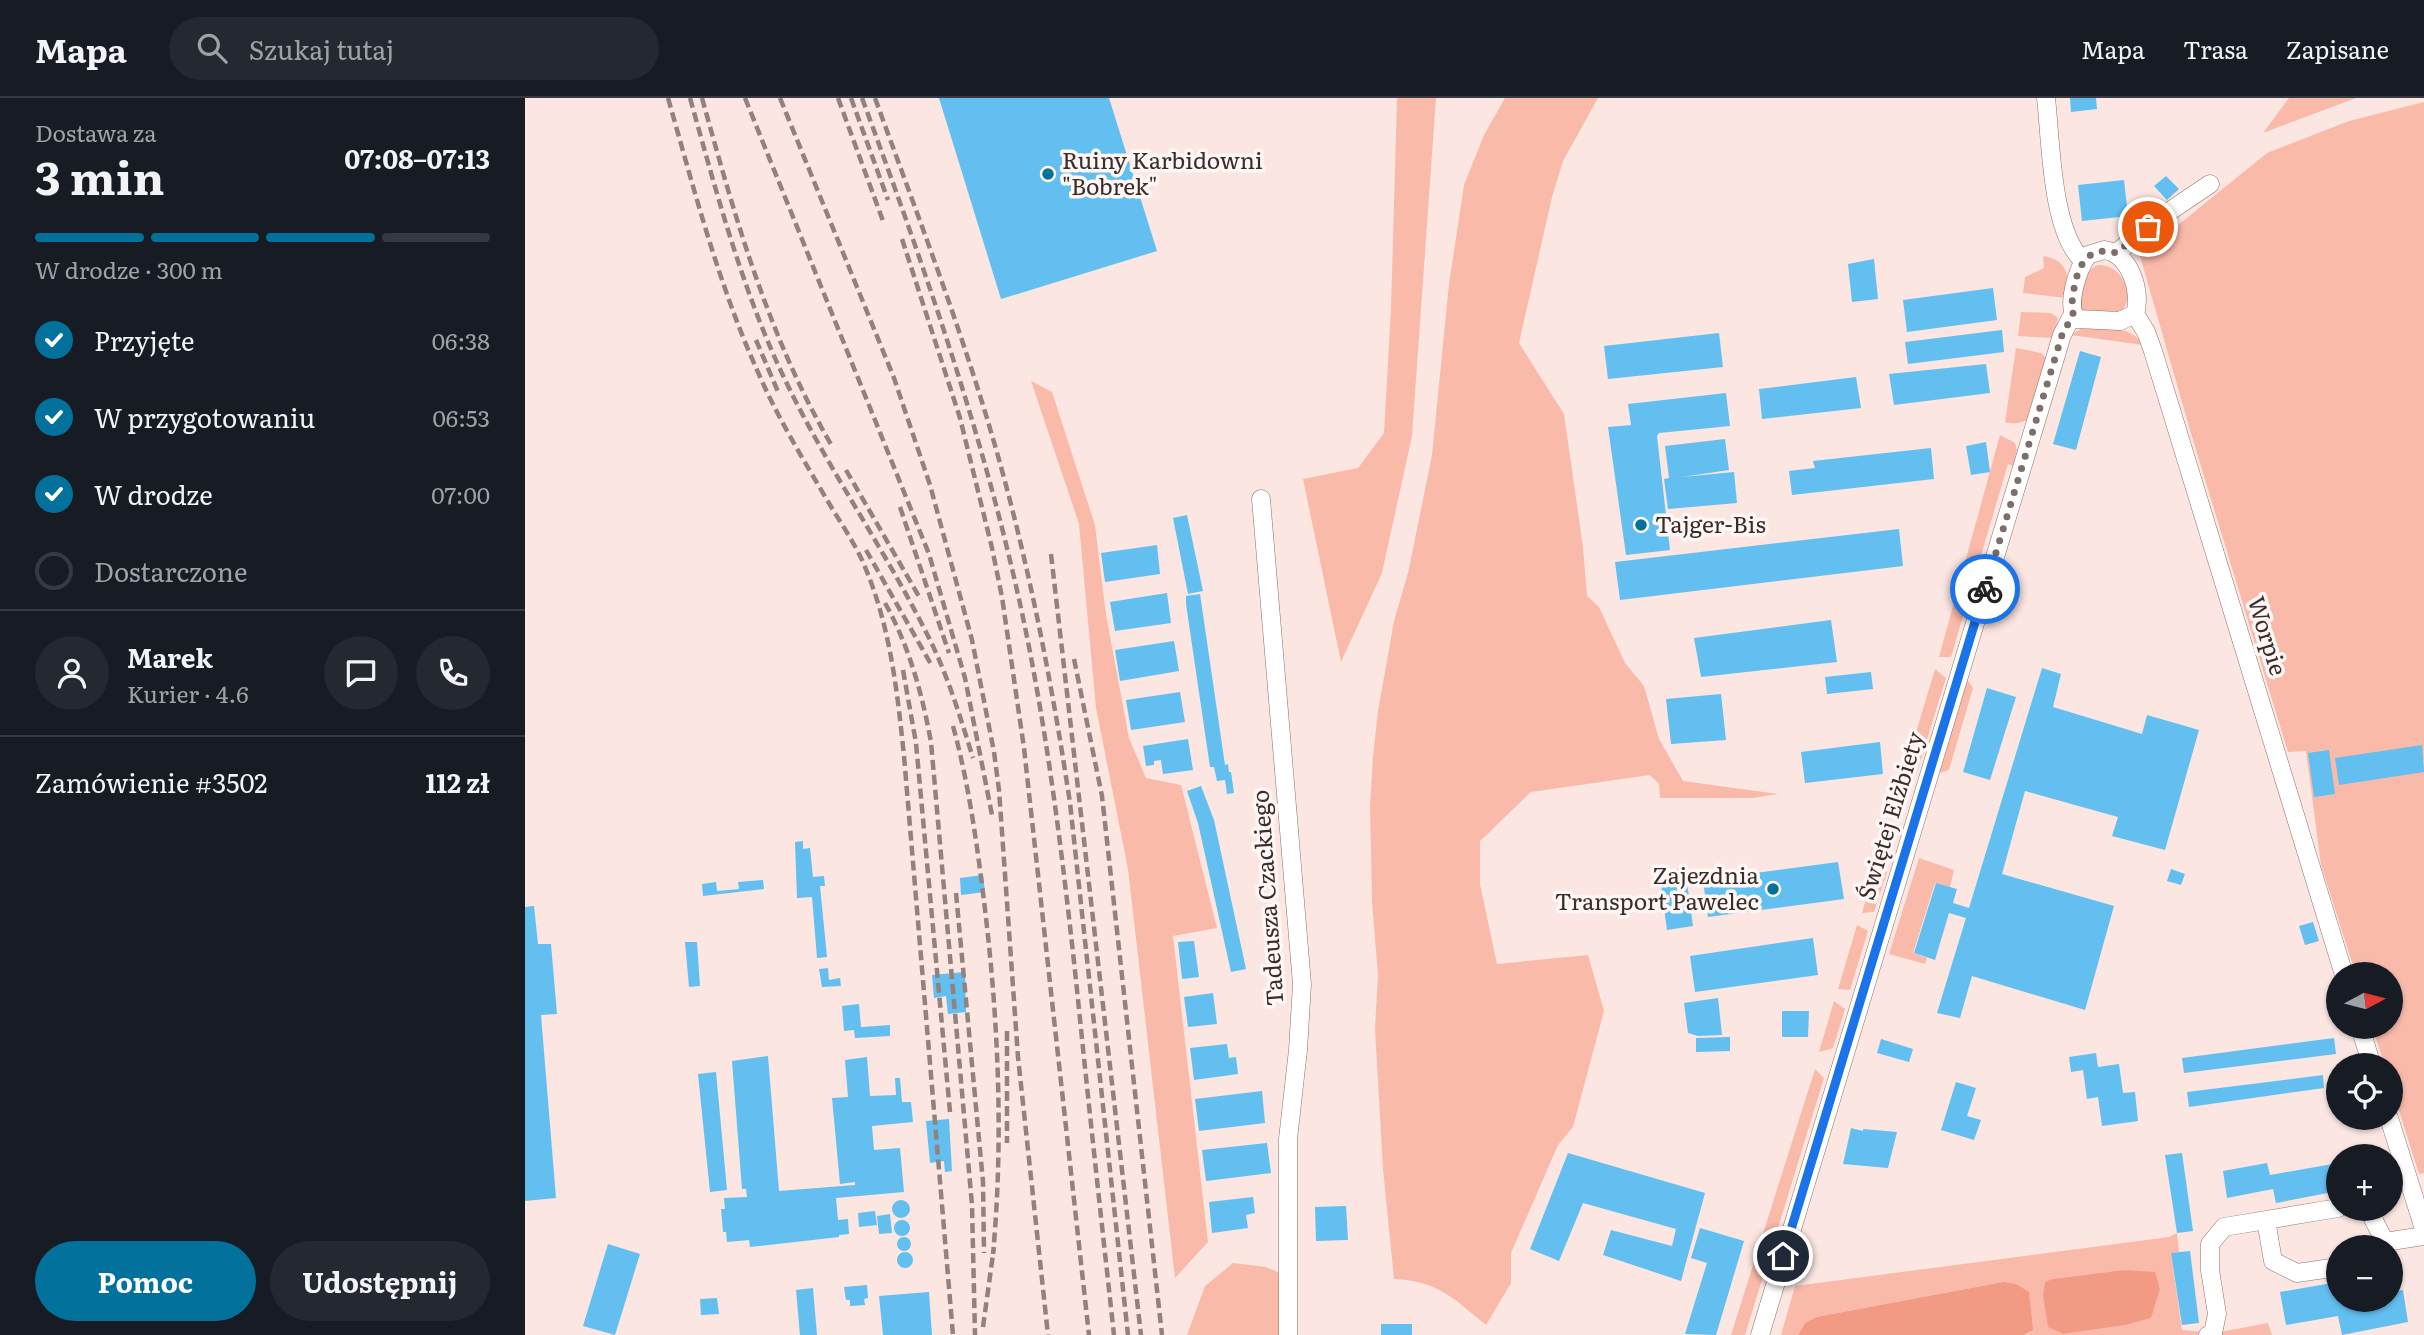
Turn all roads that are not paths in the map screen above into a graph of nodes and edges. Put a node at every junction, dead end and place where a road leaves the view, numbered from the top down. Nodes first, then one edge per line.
1 (2046, 98) edge
2 (2210, 184) dead end
3 (2116, 253) junction
4 (2083, 261) junction
5 (2073, 314) junction
6 (2135, 314) junction
7 (1261, 499) dead end
8 (2340, 962) edge
9 (2393, 1130) edge
10 (2326, 1210) edge
11 (2266, 1220) junction
12 (2424, 1229) edge
13 (2424, 1236) edge
14 (2403, 1241) edge
15 (2326, 1269) edge
16 (1288, 1335) edge
17 (1760, 1335) edge
18 (2209, 1335) edge

1 - 4 street
2 - 3 street
3 - 4 street
3 - 6 street
4 - 5 street
5 - 6 street
5 - 17 street, Świętej Elżbiety
6 - 8 street, Worpie
7 - 16 street, Tadeusza Czackiego
9 - 12 street
10 - 11 street
11 - 15 street
11 - 18 street
13 - 14 street

